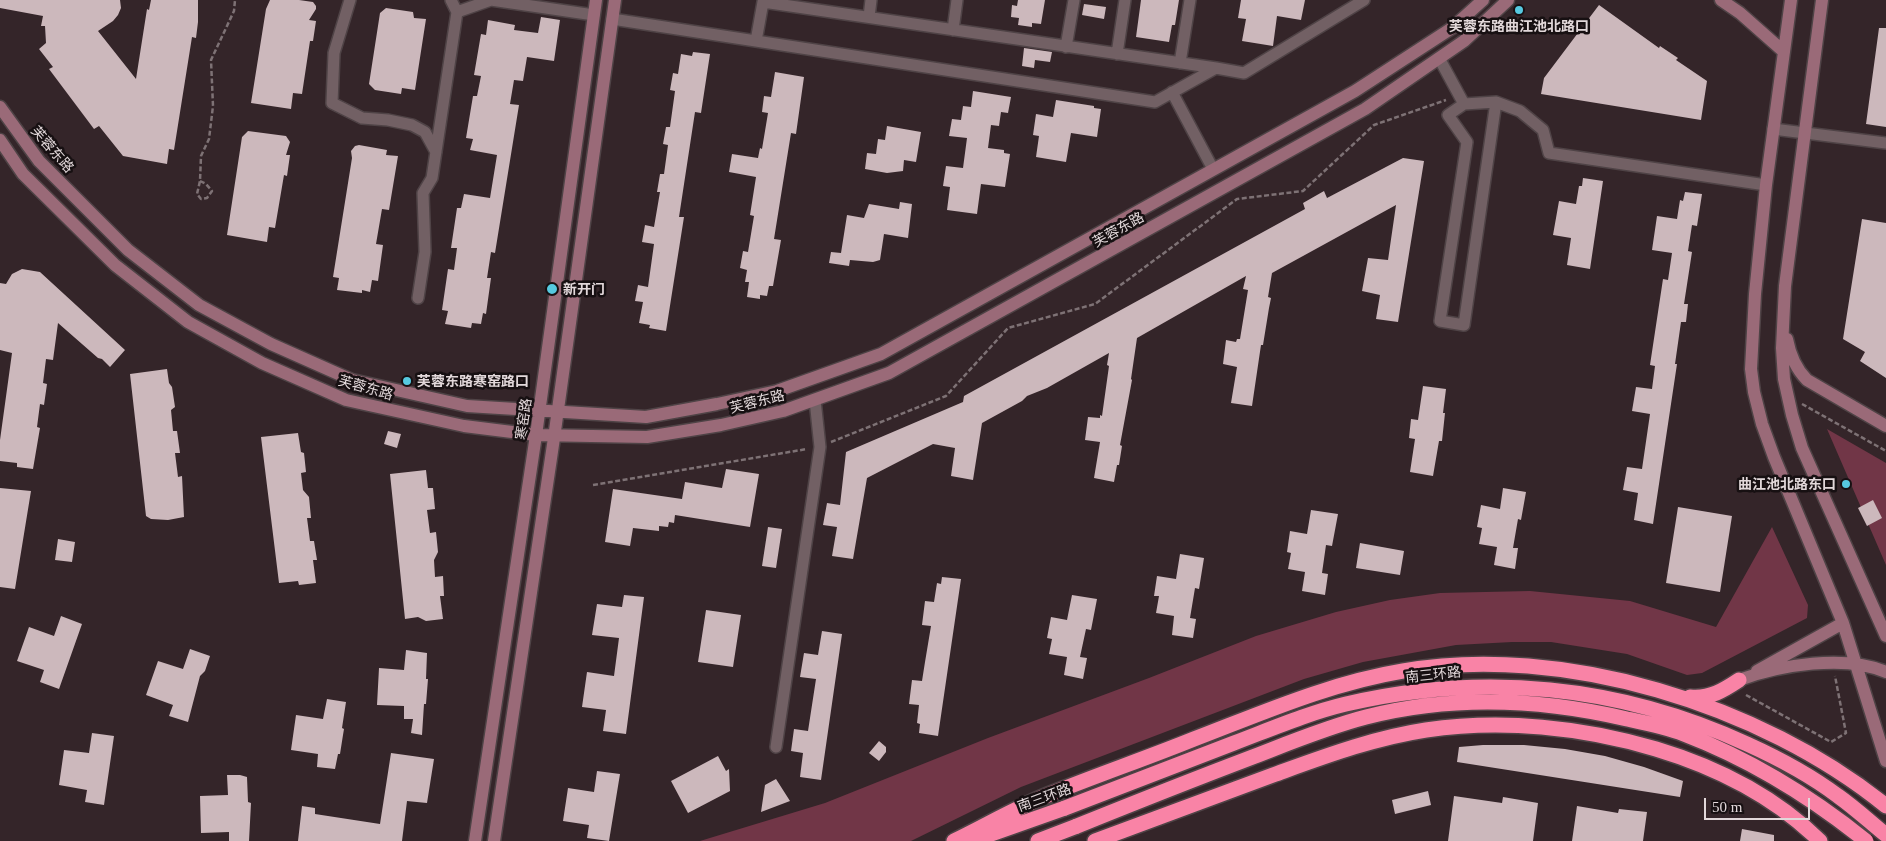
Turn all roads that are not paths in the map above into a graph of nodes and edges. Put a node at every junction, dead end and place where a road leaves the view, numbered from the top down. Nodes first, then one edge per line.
1 (350, 0) edge
2 (451, 0) edge
3 (596, 0) edge
4 (615, 0) edge
5 (871, 0) edge
6 (957, 0) edge
7 (1074, 0) edge
8 (1125, 0) edge
9 (1190, 0) edge
10 (1364, 0) edge
11 (1484, 0) edge
12 (1508, 0) edge
13 (1721, 0) edge
14 (1791, 0) edge
15 (1822, 0) edge
16 (457, 12) junction
17 (594, 15) junction
18 (869, 17) junction
19 (612, 19) junction
20 (953, 30) junction
21 (756, 41) junction
22 (1066, 46) junction
23 (1783, 51) junction
24 (1118, 54) junction
25 (1439, 58) junction
26 (1180, 63) junction
27 (1216, 68) junction
28 (1172, 92) junction
29 (1462, 100) junction
30 (1496, 102) junction
31 (0, 107) edge
32 (1774, 129) junction
33 (1805, 134) junction
34 (0, 140) edge
35 (1886, 143) edge
36 (436, 152) junction
37 (1213, 170) junction
38 (1766, 185) junction
39 (418, 298) dead end
40 (1783, 317) junction
41 (815, 400) junction
42 (540, 410) junction
43 (558, 411) junction
44 (1886, 426) edge
45 (555, 434) junction
46 (536, 435) junction
47 (1843, 623) junction
48 (1886, 636) edge
49 (1856, 664) junction
50 (1886, 672) edge
51 (1739, 680) junction
52 (1671, 694) junction
53 (776, 747) dead end
54 (1886, 761) edge
55 (1886, 806) edge
56 (1886, 835) edge
57 (475, 841) edge
58 (494, 841) edge
59 (954, 841) edge
60 (971, 841) edge
61 (1038, 841) edge
62 (1095, 841) edge
63 (1820, 841) edge
64 (1866, 841) edge

1 - 36 street
2 - 16 street
3 - 17 main road, 寒窑路
4 - 19 main road
5 - 18 street
6 - 20 street
7 - 22 street
8 - 24 street
9 - 26 street
10 - 27 street
11 - 37 main road, 芙蓉东路
12 - 25 main road, 芙蓉东路
13 - 23 main road
14 - 23 main road
15 - 33 main road
16 - 17 street
16 - 36 street
17 - 42 main road, 寒窑路
18 - 20 street
18 - 21 street
19 - 21 street
19 - 43 main road
20 - 22 street
21 - 28 street
22 - 24 street
23 - 32 main road
24 - 26 street
25 - 29 street
25 - 41 main road, 芙蓉东路
26 - 27 street
27 - 28 street
28 - 37 street
29 - 30 street
29 - 30 street
30 - 38 street
31 - 42 main road, 芙蓉东路
32 - 33 street
32 - 38 main road
33 - 35 street
33 - 40 main road
34 - 46 main road, 芙蓉东路
36 - 39 street
37 - 43 main road, 芙蓉东路
38 - 47 main road
40 - 44 main road
40 - 48 main road
41 - 45 main road, 芙蓉东路
41 - 53 street
42 - 43 main road, 芙蓉东路
42 - 46 main road, 寒窑路
43 - 45 main road
45 - 46 main road, 芙蓉东路
45 - 58 main road
46 - 57 main road, 寒窑路
47 - 49 main road
47 - 51 main road
49 - 50 main road
49 - 51 main road
49 - 54 main road
51 - 52 highway
52 - 55 highway
52 - 59 highway
56 - 60 highway, 南三环路, bridge
61 - 64 highway, bridge
62 - 63 highway

